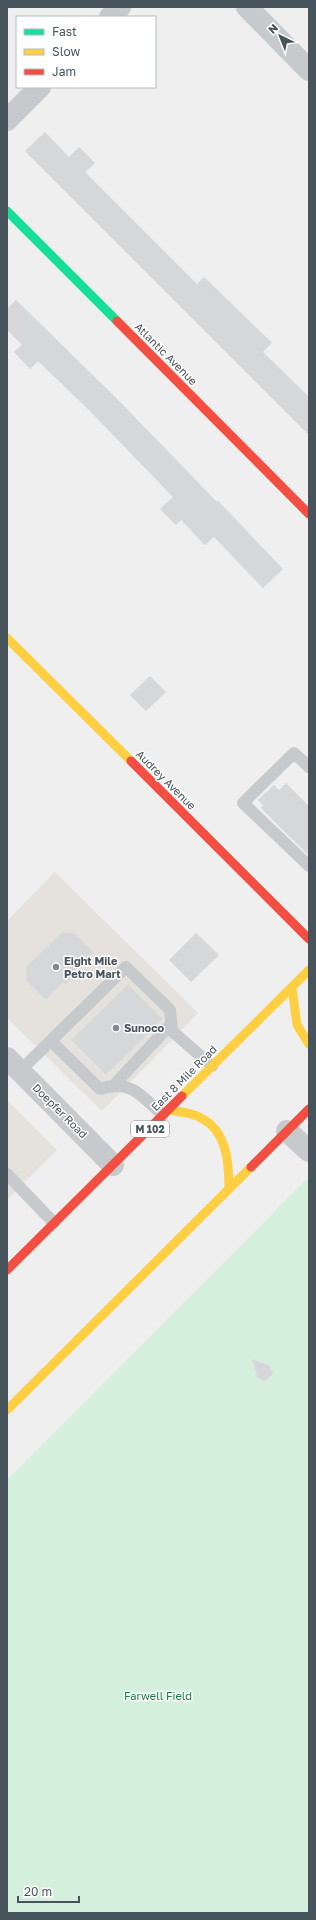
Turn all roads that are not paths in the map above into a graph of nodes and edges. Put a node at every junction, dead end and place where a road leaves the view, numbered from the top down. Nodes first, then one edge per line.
1 (120, 7) edge
2 (247, 7) edge
3 (111, 16) edge
4 (309, 70) edge
5 (39, 88) edge
6 (7, 120) edge
7 (7, 211) edge
8 (309, 514) edge
9 (7, 638) edge
10 (309, 767) edge
11 (309, 866) edge
12 (309, 939) edge
13 (309, 970) edge
14 (292, 987) junction
15 (171, 1024) junction
16 (51, 1041) junction
17 (309, 1044) edge
18 (14, 1064) edge
19 (212, 1066) junction
20 (114, 1085) junction
21 (309, 1109) edge
22 (165, 1113) junction
23 (287, 1131) junction
24 (309, 1151) edge
25 (113, 1164) junction
26 (7, 1174) edge
27 (229, 1189) junction
28 (54, 1223) junction
29 (7, 1270) edge
30 (7, 1410) edge

1 - 3 street
2 - 4 street
5 - 6 street
7 - 8 main road, Atlantic Avenue
9 - 12 main road, Audrey Avenue
10 - 11 lane
13 - 14 main road, East 8 Mile Road / M 102
14 - 17 main road
14 - 19 main road, East 8 Mile Road / M 102
15 - 16 lane
15 - 19 lane
15 - 20 lane
16 - 18 lane
16 - 20 lane
18 - 25 street, Doepfer Road
19 - 22 main road, East 8 Mile Road / M 102
20 - 22 lane
21 - 23 main road
22 - 25 main road, East 8 Mile Road / M 102
22 - 27 main road
23 - 24 street
23 - 27 main road
25 - 28 main road, East 8 Mile Road / M 102
26 - 28 lane
27 - 30 main road
28 - 29 main road, East 8 Mile Road / M 102

